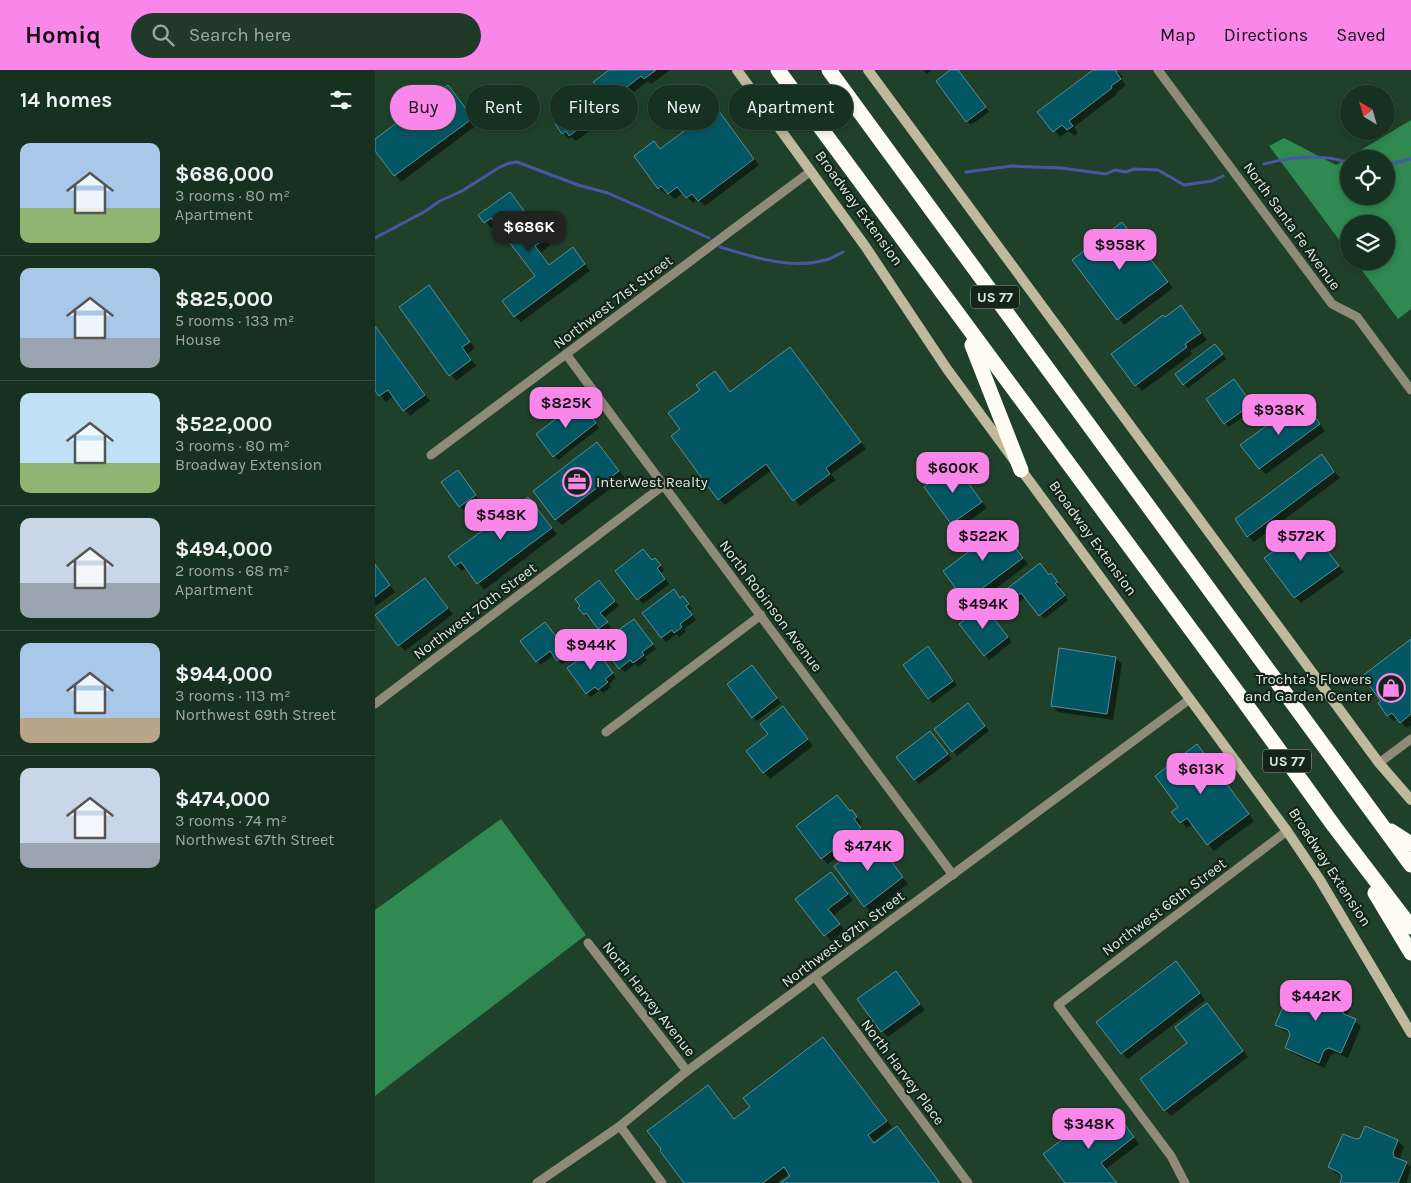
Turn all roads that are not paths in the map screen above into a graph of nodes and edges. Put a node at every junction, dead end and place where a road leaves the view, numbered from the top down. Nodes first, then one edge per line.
1 (737, 70) edge
2 (777, 70) edge
3 (829, 70) edge
4 (868, 70) edge
5 (1158, 70) edge
6 (811, 171) junction
7 (964, 325) junction
8 (566, 354) junction
9 (1411, 390) edge
10 (431, 455) dead end
11 (1021, 470) junction
12 (664, 486) junction
13 (761, 615) junction
14 (1190, 699) junction
15 (375, 704) edge
16 (606, 732) dead end
17 (1411, 739) edge
18 (1379, 763) junction
19 (1411, 800) edge
20 (1381, 825) junction
21 (1334, 826) junction
22 (1287, 832) junction
23 (1411, 844) edge
24 (1411, 865) edge
25 (953, 875) junction
26 (1411, 927) edge
27 (588, 943) dead end
28 (1411, 953) edge
29 (815, 978) junction
30 (1411, 1033) edge
31 (687, 1071) junction
32 (620, 1126) junction
33 (537, 1183) edge
34 (662, 1183) edge
35 (968, 1183) edge
36 (1185, 1183) edge

1 - 6 main road, Broadway Extension
2 - 7 highway, Broadway Extension / US 77
3 - 20 highway, US 77
4 - 18 main road
5 - 9 street, North Santa Fe Avenue
6 - 8 street, Northwest 71st Street
6 - 11 main road, Broadway Extension
7 - 11 highway
7 - 21 highway, Broadway Extension / US 77
8 - 10 street, Northwest 71st Street
8 - 12 street, North Robinson Avenue
11 - 14 main road, Broadway Extension
12 - 13 street, North Robinson Avenue
12 - 15 street, Northwest 70th Street
13 - 16 street
13 - 25 street, North Robinson Avenue
14 - 22 main road, Broadway Extension
14 - 25 street, Northwest 67th Street
17 - 18 street
18 - 19 main road
20 - 23 highway
20 - 24 highway, US 77
21 - 26 highway, Broadway Extension / US 77
21 - 28 highway
22 - 30 main road, Broadway Extension
22 - 36 street, Northwest 66th Street
25 - 29 street, Northwest 67th Street
27 - 31 street, North Harvey Avenue
29 - 31 street, Northwest 67th Street
29 - 35 street, North Harvey Place
31 - 32 street, Northwest 67th Street
32 - 33 street, Northwest 67th Street
32 - 34 street

